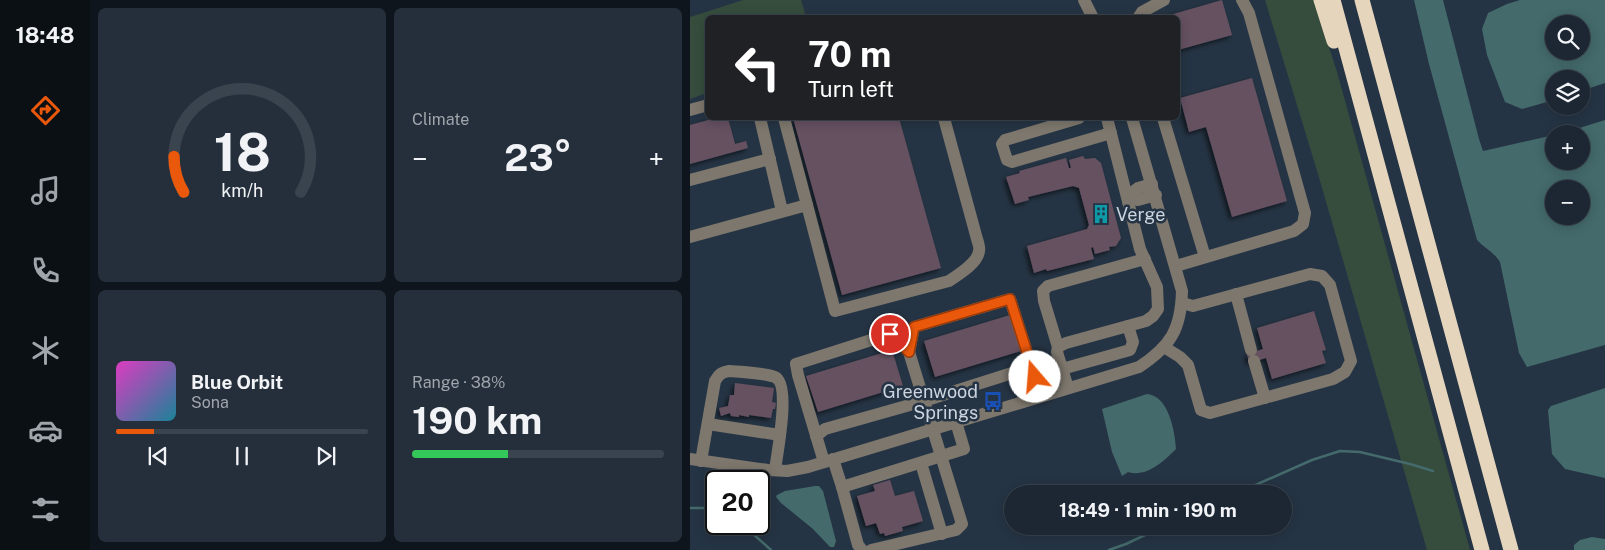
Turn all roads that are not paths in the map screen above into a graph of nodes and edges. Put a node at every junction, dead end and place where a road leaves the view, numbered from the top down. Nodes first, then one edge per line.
1 (1084, 0) edge
2 (1164, 0) edge
3 (1242, 0) edge
4 (1321, 0) edge
5 (1333, 0) edge
6 (1362, 0) edge
7 (1370, 0) edge
8 (1092, 15) edge
9 (1140, 15) edge
10 (760, 120) edge
11 (785, 120) edge
12 (945, 120) edge
13 (1072, 120) edge
14 (1107, 120) edge
15 (1133, 120) edge
16 (1164, 120) edge
17 (1111, 133) junction
18 (770, 159) junction
19 (1407, 168) junction
20 (690, 180) edge
21 (1154, 190) junction
22 (1127, 196) junction
23 (807, 205) junction
24 (782, 211) junction
25 (1396, 235) junction
26 (690, 237) edge
27 (1205, 257) junction
28 (1145, 259) junction
29 (1176, 266) junction
30 (1236, 294) junction
31 (1182, 303) junction
32 (1128, 326) junction
33 (1058, 346) junction
34 (1164, 347) junction
35 (909, 352) junction
36 (1031, 367) junction
37 (1062, 369) junction
38 (1068, 388) junction
39 (1041, 396) junction
40 (1265, 398) junction
41 (924, 400) junction
42 (956, 422) junction
43 (708, 424) junction
44 (933, 429) junction
45 (780, 435) junction
46 (816, 436) junction
47 (942, 456) junction
48 (696, 460) edge
49 (828, 461) junction
50 (921, 463) junction
51 (775, 470) junction
52 (842, 487) junction
53 (942, 534) junction
54 (862, 550) edge
55 (871, 550) edge
56 (1482, 550) edge
57 (1511, 550) edge

1 - 8 street
2 - 9 street
3 - 27 street
4 - 25 highway
5 - 25 highway
6 - 19 highway
7 - 19 highway
10 - 18 street
11 - 23 street
12 - 23 street
13 - 17 street
14 - 17 street
15 - 21 street
16 - 27 street
17 - 22 street
18 - 20 street
18 - 24 street
19 - 57 highway
21 - 22 street
21 - 29 street
22 - 28 street
23 - 24 street
24 - 26 street
25 - 56 highway
27 - 29 street
28 - 32 street
28 - 33 street
29 - 31 street
30 - 31 street
30 - 40 street
30 - 40 street
31 - 34 street
32 - 33 street
32 - 37 street
33 - 37 street
34 - 38 street
34 - 40 street
35 - 36 street
35 - 41 street
35 - 46 street
36 - 39 street
36 - 41 street
37 - 38 street
38 - 39 street
39 - 42 street
41 - 44 street
41 - 46 street
42 - 44 street
42 - 47 street
43 - 45 street
43 - 45 street
43 - 48 street
44 - 47 street
44 - 49 street
45 - 51 street
46 - 49 street
47 - 50 street
47 - 53 street
48 - 51 street
49 - 51 street
49 - 52 street
50 - 52 street
50 - 53 street
52 - 54 street
53 - 55 street

